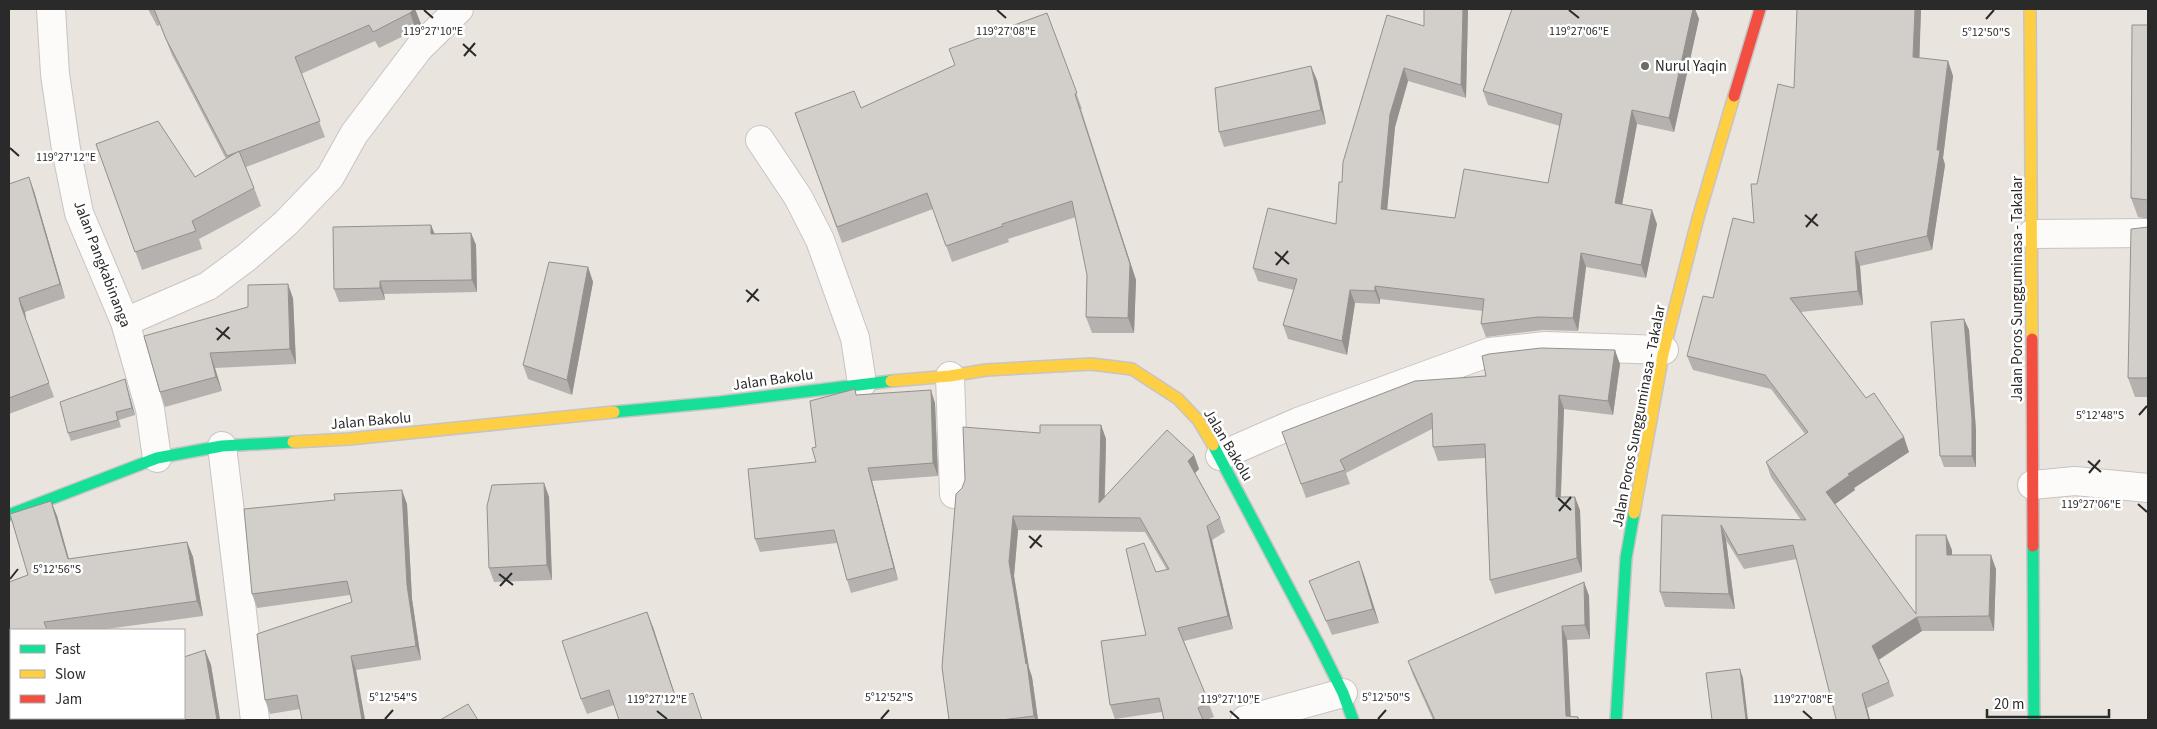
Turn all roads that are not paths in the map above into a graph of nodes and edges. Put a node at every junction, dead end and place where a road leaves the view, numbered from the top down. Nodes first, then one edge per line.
1 (51, 9) edge
2 (459, 9) edge
3 (1760, 9) edge
4 (2030, 9) edge
5 (760, 140) dead end
6 (2148, 233) edge
7 (2032, 234) junction
8 (125, 322) junction
9 (1664, 350) junction
10 (950, 376) junction
11 (862, 378) junction
12 (222, 446) junction
13 (1224, 454) junction
14 (157, 458) junction
15 (2032, 485) junction
16 (2148, 488) edge
17 (954, 494) edge
18 (9, 515) edge
19 (1343, 694) junction
20 (255, 720) edge
21 (1246, 720) edge
22 (1353, 720) edge
23 (1616, 720) edge
24 (2034, 720) edge

1 - 8 street, Jalan Pangkabinanga
2 - 8 street
3 - 9 main road, Jalan Poros Sungguminasa - Takalar
4 - 7 main road, Jalan Poros Sungguminasa - Takalar
5 - 11 street
6 - 7 street
7 - 15 main road, Jalan Poros Sungguminasa - Takalar
8 - 14 street, Jalan Pangkabinanga
9 - 13 street
9 - 23 main road, Jalan Poros Sungguminasa - Takalar
10 - 11 main road, Jalan Bakolu
10 - 13 main road, Jalan Bakolu
10 - 17 street
11 - 12 main road, Jalan Bakolu
12 - 14 main road, Jalan Bakolu
12 - 20 street
13 - 19 main road, Jalan Bakolu
14 - 18 main road, Jalan Bakolu
15 - 16 street
15 - 24 main road, Jalan Poros Sungguminasa - Takalar
19 - 21 street
19 - 22 main road, Jalan Bakolu

